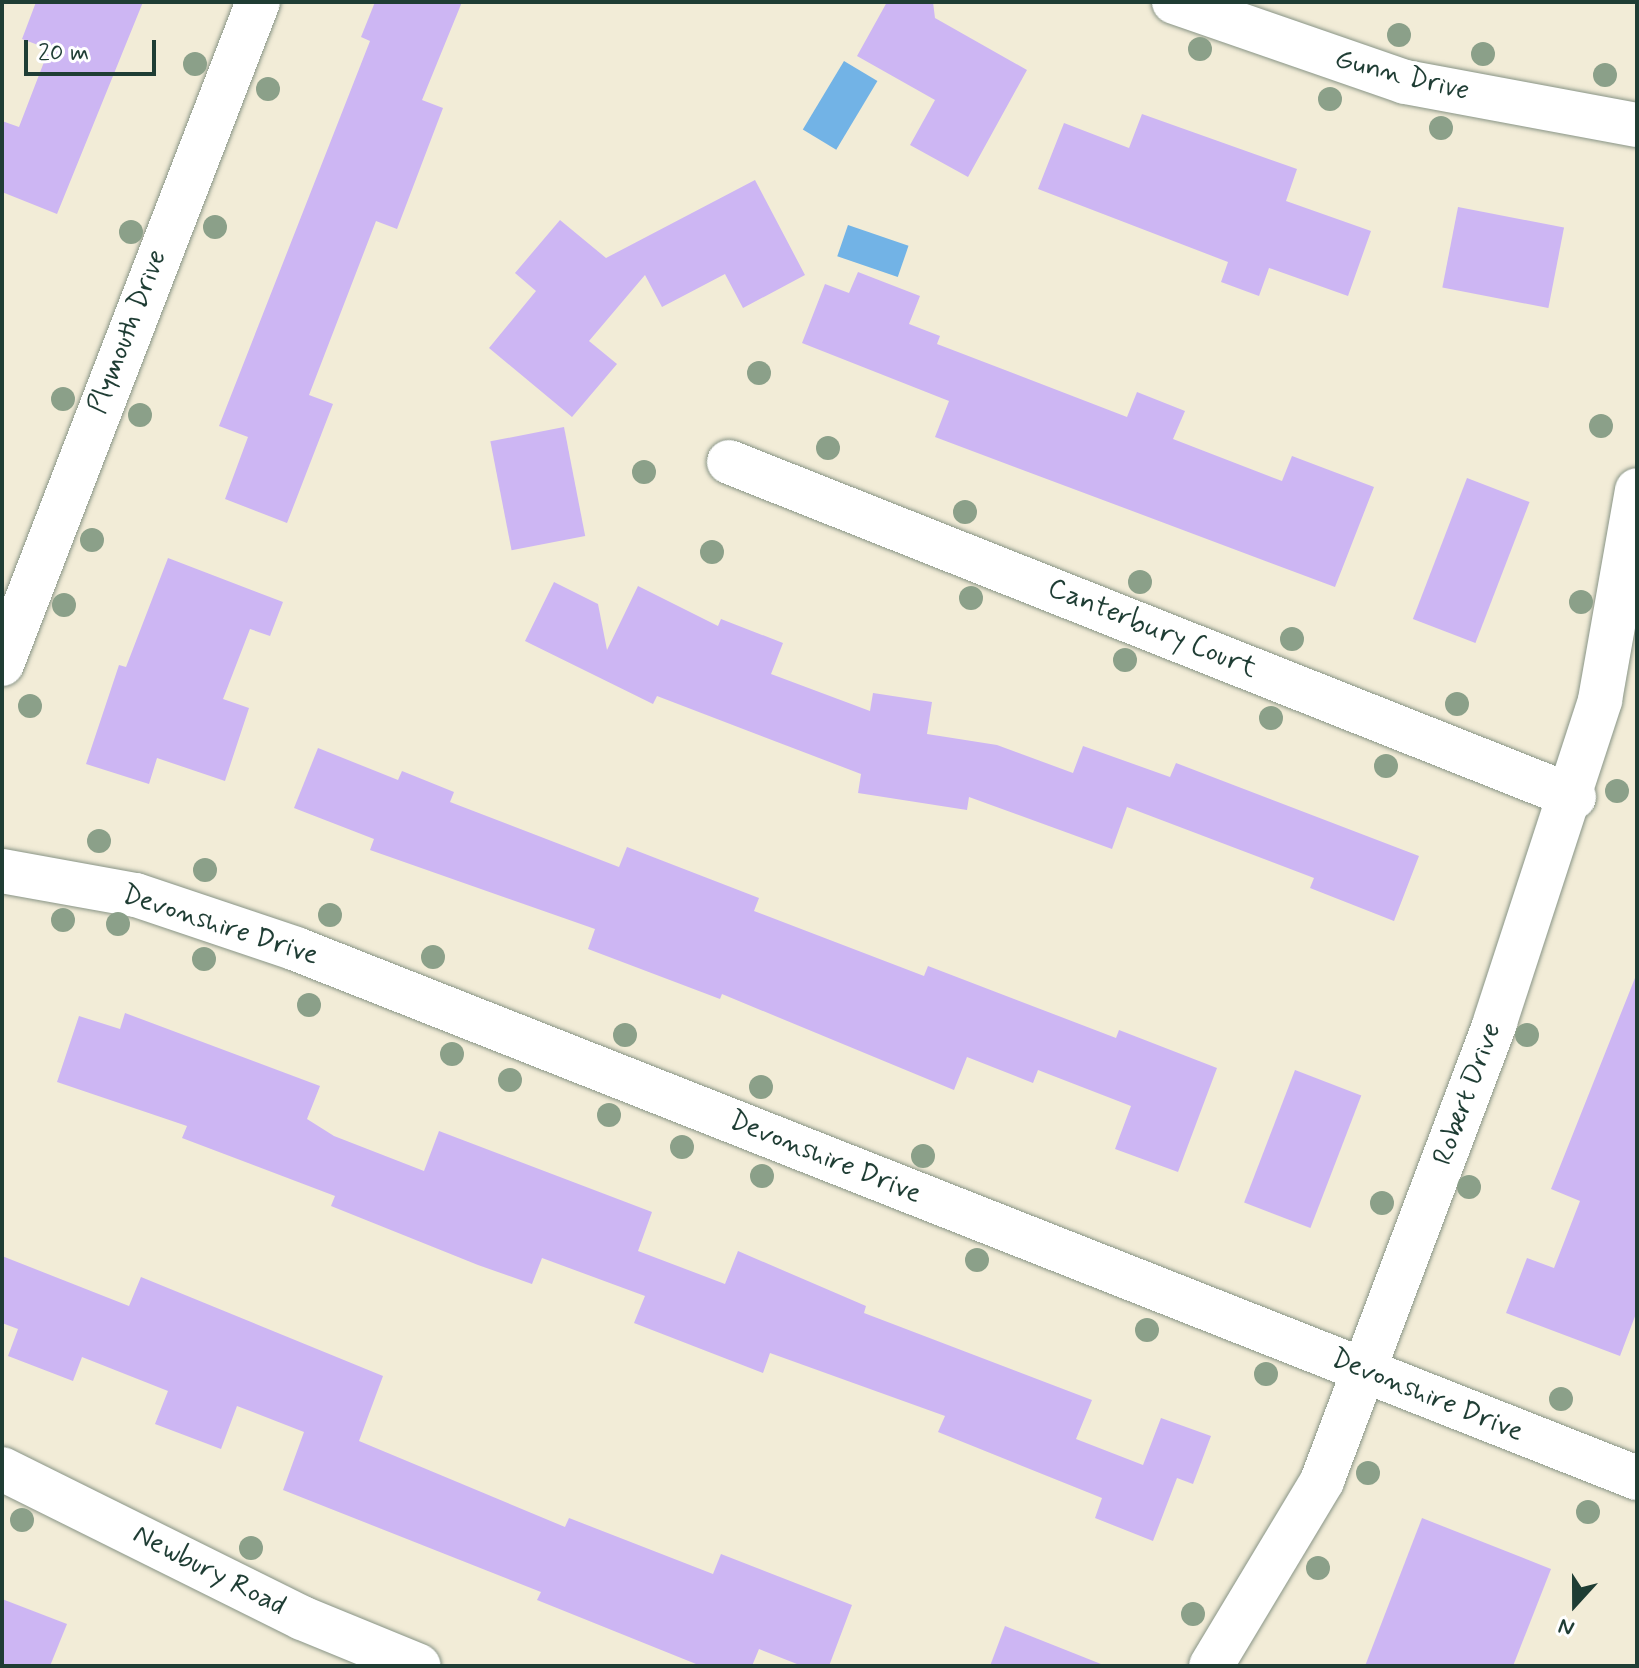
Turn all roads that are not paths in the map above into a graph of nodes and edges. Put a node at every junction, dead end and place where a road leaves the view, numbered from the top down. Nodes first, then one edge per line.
1 (258, 2) edge
2 (1174, 2) edge
3 (1637, 125) edge
4 (729, 462) dead end
5 (1637, 490) edge
6 (2, 664) edge
7 (1574, 797) junction
8 (2, 871) edge
9 (1364, 1371) junction
10 (2, 1469) edge
11 (1637, 1478) edge
12 (419, 1666) edge
13 (1211, 1666) edge

1 - 6 street, Plymouth Drive
2 - 3 street, Gunn Drive
4 - 7 street, Canterbury Court
5 - 7 street, Robert Drive
7 - 9 street, Robert Drive
8 - 9 street, Devonshire Drive
9 - 11 street, Devonshire Drive
9 - 13 street, Robert Drive
10 - 12 street, Newbury Road

